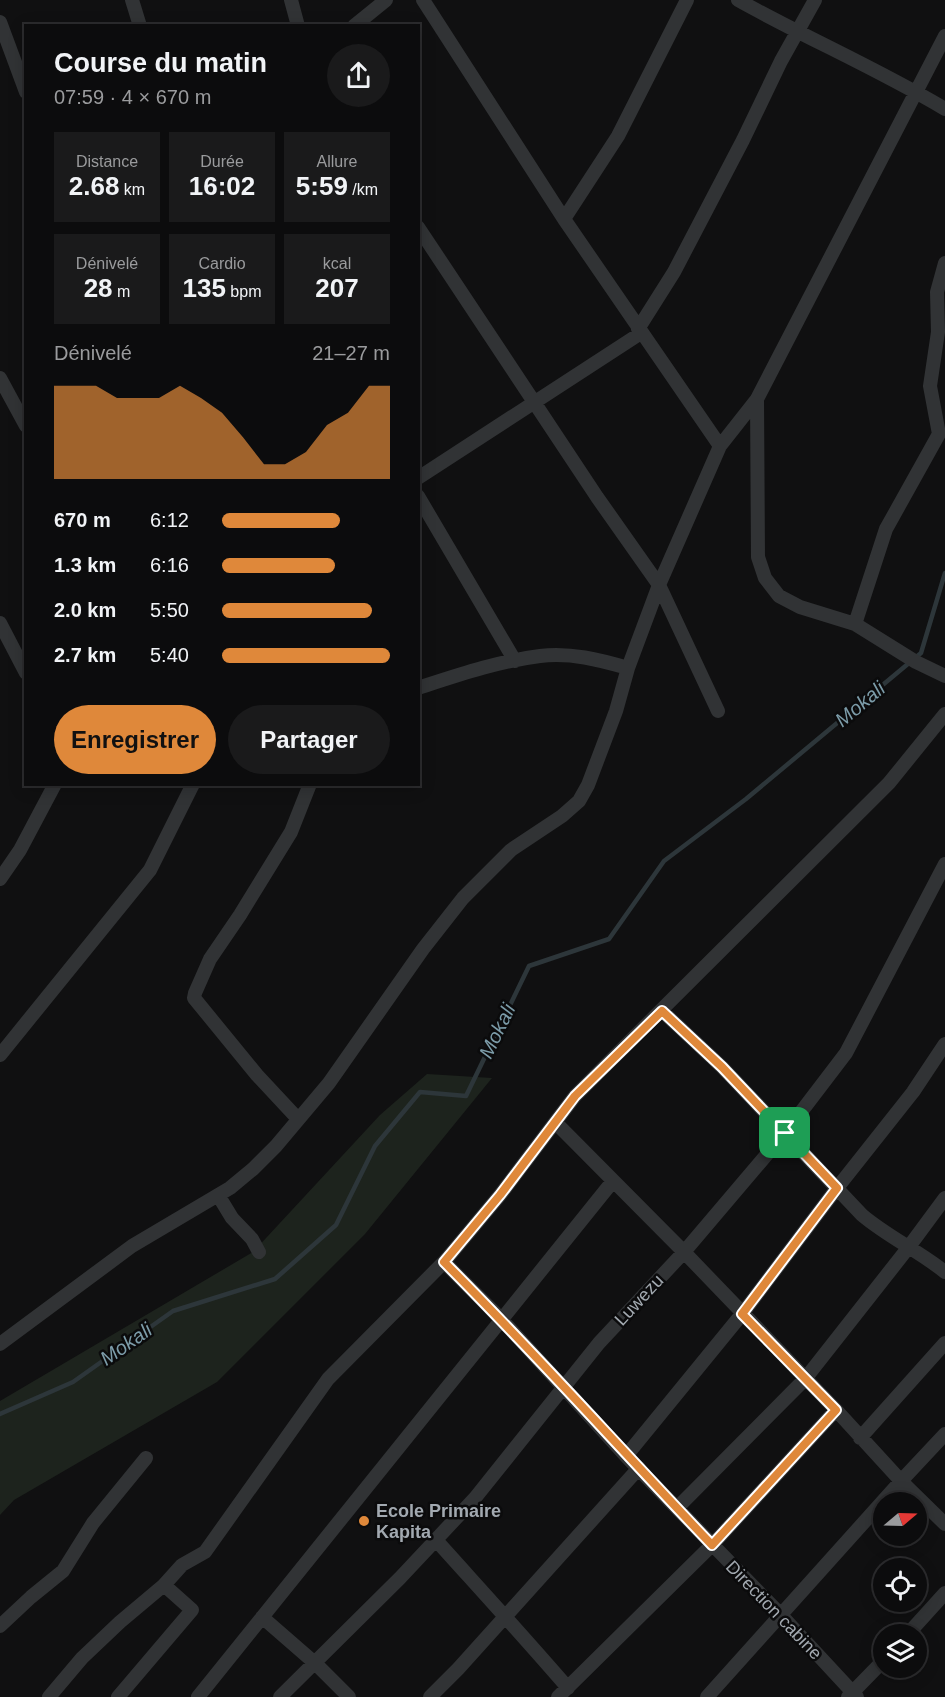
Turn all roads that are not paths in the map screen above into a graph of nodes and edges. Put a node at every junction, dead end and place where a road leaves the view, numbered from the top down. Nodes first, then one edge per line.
1 (132, 0) edge
2 (291, 0) edge
3 (386, 0) edge
4 (423, 0) edge
5 (687, 0) edge
6 (738, 0) edge
7 (816, 0) edge
8 (0, 21) edge
9 (139, 24) edge
10 (297, 24) edge
11 (356, 24) edge
12 (796, 33) junction
13 (945, 36) edge
14 (24, 87) edge
15 (915, 91) junction
16 (945, 110) edge
17 (564, 219) junction
18 (420, 230) edge
19 (945, 263) edge
20 (640, 331) junction
21 (0, 378) edge
22 (757, 399) junction
23 (536, 403) junction
24 (24, 422) edge
25 (720, 446) junction
26 (420, 477) edge
27 (420, 499) edge
28 (659, 585) junction
29 (0, 623) edge
30 (855, 624) junction
31 (515, 661) junction
32 (628, 668) junction
33 (24, 669) edge
34 (945, 676) edge
35 (420, 687) edge
36 (718, 711) dead end
37 (945, 714) edge
38 (53, 786) edge
39 (192, 786) edge
40 (309, 786) edge
41 (945, 864) edge
42 (0, 879) edge
43 (662, 1011) junction
44 (945, 1044) edge
45 (0, 1055) edge
46 (298, 1119) junction
47 (556, 1123) junction
48 (785, 1133) junction
49 (613, 1181) junction
50 (837, 1188) junction
51 (218, 1195) junction
52 (945, 1198) edge
53 (908, 1248) junction
54 (259, 1252) dead end
55 (684, 1252) junction
56 (444, 1262) junction
57 (945, 1272) edge
58 (742, 1314) junction
59 (501, 1319) junction
60 (945, 1343) edge
61 (0, 1344) edge
62 (805, 1379) junction
63 (565, 1387) junction
64 (836, 1410) junction
65 (945, 1434) edge
66 (860, 1438) junction
67 (626, 1456) junction
68 (146, 1458) dead end
69 (639, 1468) junction
70 (901, 1481) junction
71 (677, 1508) junction
72 (945, 1524) edge
73 (436, 1539) junction
74 (712, 1545) junction
75 (164, 1585) junction
76 (945, 1593) edge
77 (781, 1615) junction
78 (506, 1616) junction
79 (262, 1617) junction
80 (917, 1624) edge
81 (0, 1626) edge
82 (316, 1664) junction
83 (873, 1672) edge
84 (563, 1692) edge
85 (852, 1695) edge
86 (49, 1697) edge
87 (118, 1697) edge
88 (198, 1697) edge
89 (280, 1697) edge
90 (349, 1697) edge
91 (430, 1697) edge
92 (707, 1697) edge

1 - 9 street
2 - 10 street
3 - 11 street
4 - 17 street
5 - 17 street
6 - 12 street
7 - 12 street
8 - 14 street
12 - 15 street
12 - 20 street
13 - 15 street
15 - 16 street
15 - 22 street
17 - 20 street
18 - 23 street
19 - 30 street
20 - 23 street
20 - 25 street
21 - 24 street
22 - 25 street
22 - 30 street
23 - 26 street
23 - 28 street
25 - 28 street
27 - 31 street
28 - 32 street
28 - 36 street
29 - 33 street
30 - 34 street
31 - 32 street
31 - 35 street
32 - 46 street
37 - 43 street
38 - 42 street
39 - 45 street
40 - 46 street
41 - 48 street, Luwezu
43 - 47 street
43 - 48 street
44 - 50 street
46 - 51 street
47 - 49 street
47 - 56 street
48 - 50 street
48 - 55 street, Luwezu
49 - 55 street
49 - 59 street
50 - 53 street
50 - 58 street
51 - 54 street
51 - 61 street
52 - 53 street
53 - 57 street
53 - 62 street
55 - 58 street
55 - 63 street, Luwezu
56 - 59 street, Direction cabine
56 - 75 street
58 - 62 street
58 - 67 street
59 - 63 street, Direction cabine
59 - 79 street
60 - 66 street
62 - 64 street
62 - 71 street
63 - 67 street, Direction cabine
63 - 73 street, Luwezu
64 - 66 street
64 - 74 street
65 - 70 street
66 - 70 street
67 - 69 street, Direction cabine
68 - 81 street
69 - 71 street, Direction cabine
69 - 78 street
70 - 72 street
70 - 77 street
71 - 74 street, Direction cabine
73 - 78 street
73 - 82 street, Luwezu
74 - 77 street, Direction cabine
74 - 84 street
75 - 86 street
75 - 87 street
76 - 80 street
77 - 85 street, Direction cabine
77 - 92 street
78 - 84 street
78 - 91 street
79 - 82 street
79 - 88 street
82 - 89 street, Luwezu
82 - 90 street
83 - 85 street

